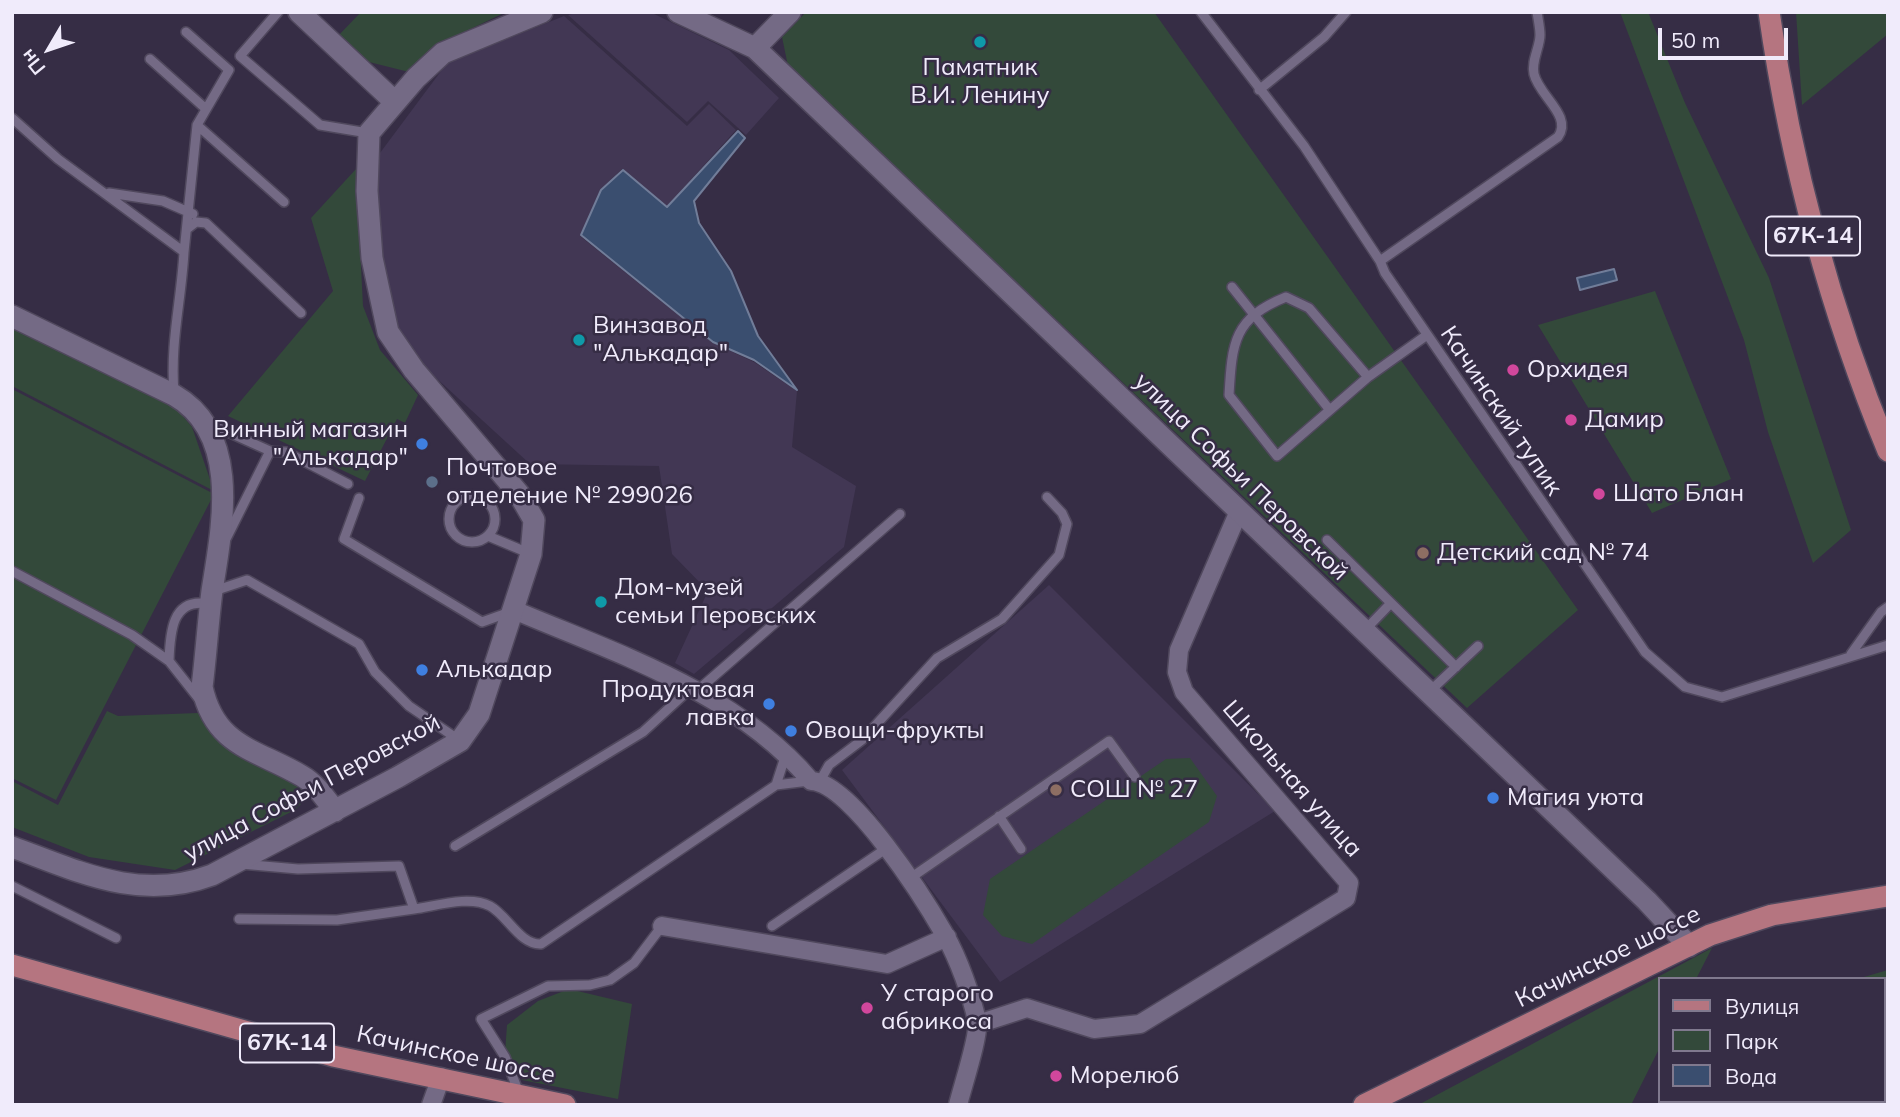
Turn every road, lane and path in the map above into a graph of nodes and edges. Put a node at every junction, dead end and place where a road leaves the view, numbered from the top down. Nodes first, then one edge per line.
1 (278, 12) edge
2 (299, 12) edge
3 (542, 12) edge
4 (678, 12) edge
5 (790, 12) edge
6 (1201, 12) edge
7 (1346, 12) edge
8 (1537, 12) edge
9 (1769, 12) edge
10 (186, 32) dead end
11 (755, 48) junction
12 (150, 59) dead end
13 (1259, 90) junction
14 (396, 102) junction
15 (206, 109) junction
16 (12, 118) edge
17 (197, 125) junction
18 (369, 133) junction
19 (107, 193) junction
20 (284, 202) dead end
21 (189, 211) junction
22 (206, 223) junction
23 (187, 229) junction
24 (184, 252) junction
25 (1380, 261) junction
26 (1232, 287) dead end
27 (301, 313) dead end
28 (12, 316) edge
29 (1427, 335) junction
30 (1368, 377) junction
31 (174, 395) junction
32 (1329, 410) junction
33 (217, 432) junction
34 (270, 451) junction
35 (1888, 451) edge
36 (348, 484) dead end
37 (1047, 497) dead end
38 (359, 498) dead end
39 (1239, 511) junction
40 (900, 514) dead end
41 (488, 536) junction
42 (1326, 540) dead end
43 (220, 552) junction
44 (531, 554) junction
45 (12, 570) edge
46 (212, 598) junction
47 (1391, 603) junction
48 (1888, 607) edge
49 (514, 611) junction
50 (1364, 631) junction
51 (1888, 645) edge
52 (1478, 646) dead end
53 (1851, 654) junction
54 (169, 661) junction
55 (1456, 667) junction
56 (695, 688) junction
57 (1429, 692) junction
58 (207, 708) junction
59 (460, 741) junction
60 (786, 752) junction
61 (1135, 777) dead end
62 (815, 781) junction
63 (776, 785) junction
64 (335, 811) junction
65 (999, 816) junction
66 (12, 846) edge
67 (455, 846) dead end
68 (887, 848) junction
69 (1021, 849) dead end
70 (234, 863) junction
71 (909, 879) junction
72 (12, 886) edge
73 (1888, 896) edge
74 (414, 909) junction
75 (239, 919) dead end
76 (662, 926) joint
77 (772, 926) dead end
78 (947, 937) junction
79 (116, 938) dead end
80 (1689, 946) junction
81 (12, 965) edge
82 (978, 1024) junction
83 (441, 1077) junction
84 (519, 1093) junction
85 (431, 1105) edge
86 (565, 1105) edge
87 (958, 1105) edge
88 (1364, 1105) edge

1 - 18 lane
2 - 14 street
3 - 14 street
4 - 11 street, улица Софьи Перовской
5 - 11 street
6 - 13 lane, Качинский тупик
7 - 13 lane
8 - 25 lane
9 - 35 main road, 67К-14
10 - 15 lane
11 - 39 street, улица Софьи Перовской
12 - 15 lane
13 - 25 lane, Качинский тупик
14 - 18 street
15 - 17 lane
16 - 19 lane
17 - 20 lane
17 - 21 lane
18 - 44 street, улица Софьи Перовской
19 - 21 lane
19 - 24 lane
21 - 22 lane
21 - 23 lane
22 - 23 lane
22 - 27 lane
23 - 24 lane
24 - 31 lane
25 - 29 lane, Качинский тупик
26 - 32 lane
28 - 31 street
29 - 30 lane
29 - 53 lane, Качинский тупик
30 - 32 lane
30 - 32 lane
31 - 33 street
33 - 34 lane
33 - 43 street
34 - 36 lane
34 - 43 lane
37 - 62 lane
38 - 49 lane
39 - 50 street, улица Софьи Перовской
39 - 82 street, Школьная улица
40 - 56 lane
41 - 41 lane
41 - 44 lane
42 - 47 lane
43 - 46 street
44 - 49 street, улица Софьи Перовской
45 - 54 lane
46 - 54 lane
46 - 58 street
46 - 59 lane
47 - 50 lane
47 - 55 lane
48 - 53 lane
49 - 56 street
49 - 59 street, улица Софьи Перовской
50 - 57 street, улица Софьи Перовской
51 - 53 lane, Качинский тупик
52 - 55 lane
54 - 58 lane
55 - 57 lane
56 - 60 street
56 - 67 lane
57 - 80 street, улица Софьи Перовской
58 - 64 street
59 - 64 street, улица Софьи Перовской
60 - 62 street
60 - 63 lane
61 - 65 lane
62 - 63 lane
62 - 68 street
63 - 74 lane
64 - 70 street, улица Софьи Перовской
65 - 69 lane
65 - 71 lane
66 - 70 street, улица Софьи Перовской
68 - 71 street
68 - 77 lane
70 - 74 lane
71 - 78 street
72 - 79 lane
73 - 80 main road, Качинское шоссе
74 - 75 lane
76 - 78 street
76 - 84 lane
78 - 82 street
80 - 88 main road, Качинское шоссе
81 - 83 main road, Качинское шоссе / 67К-14
82 - 87 street
83 - 84 main road, Качинское шоссе / 67К-14
83 - 85 street
84 - 86 main road, Качинское шоссе / 67К-14

